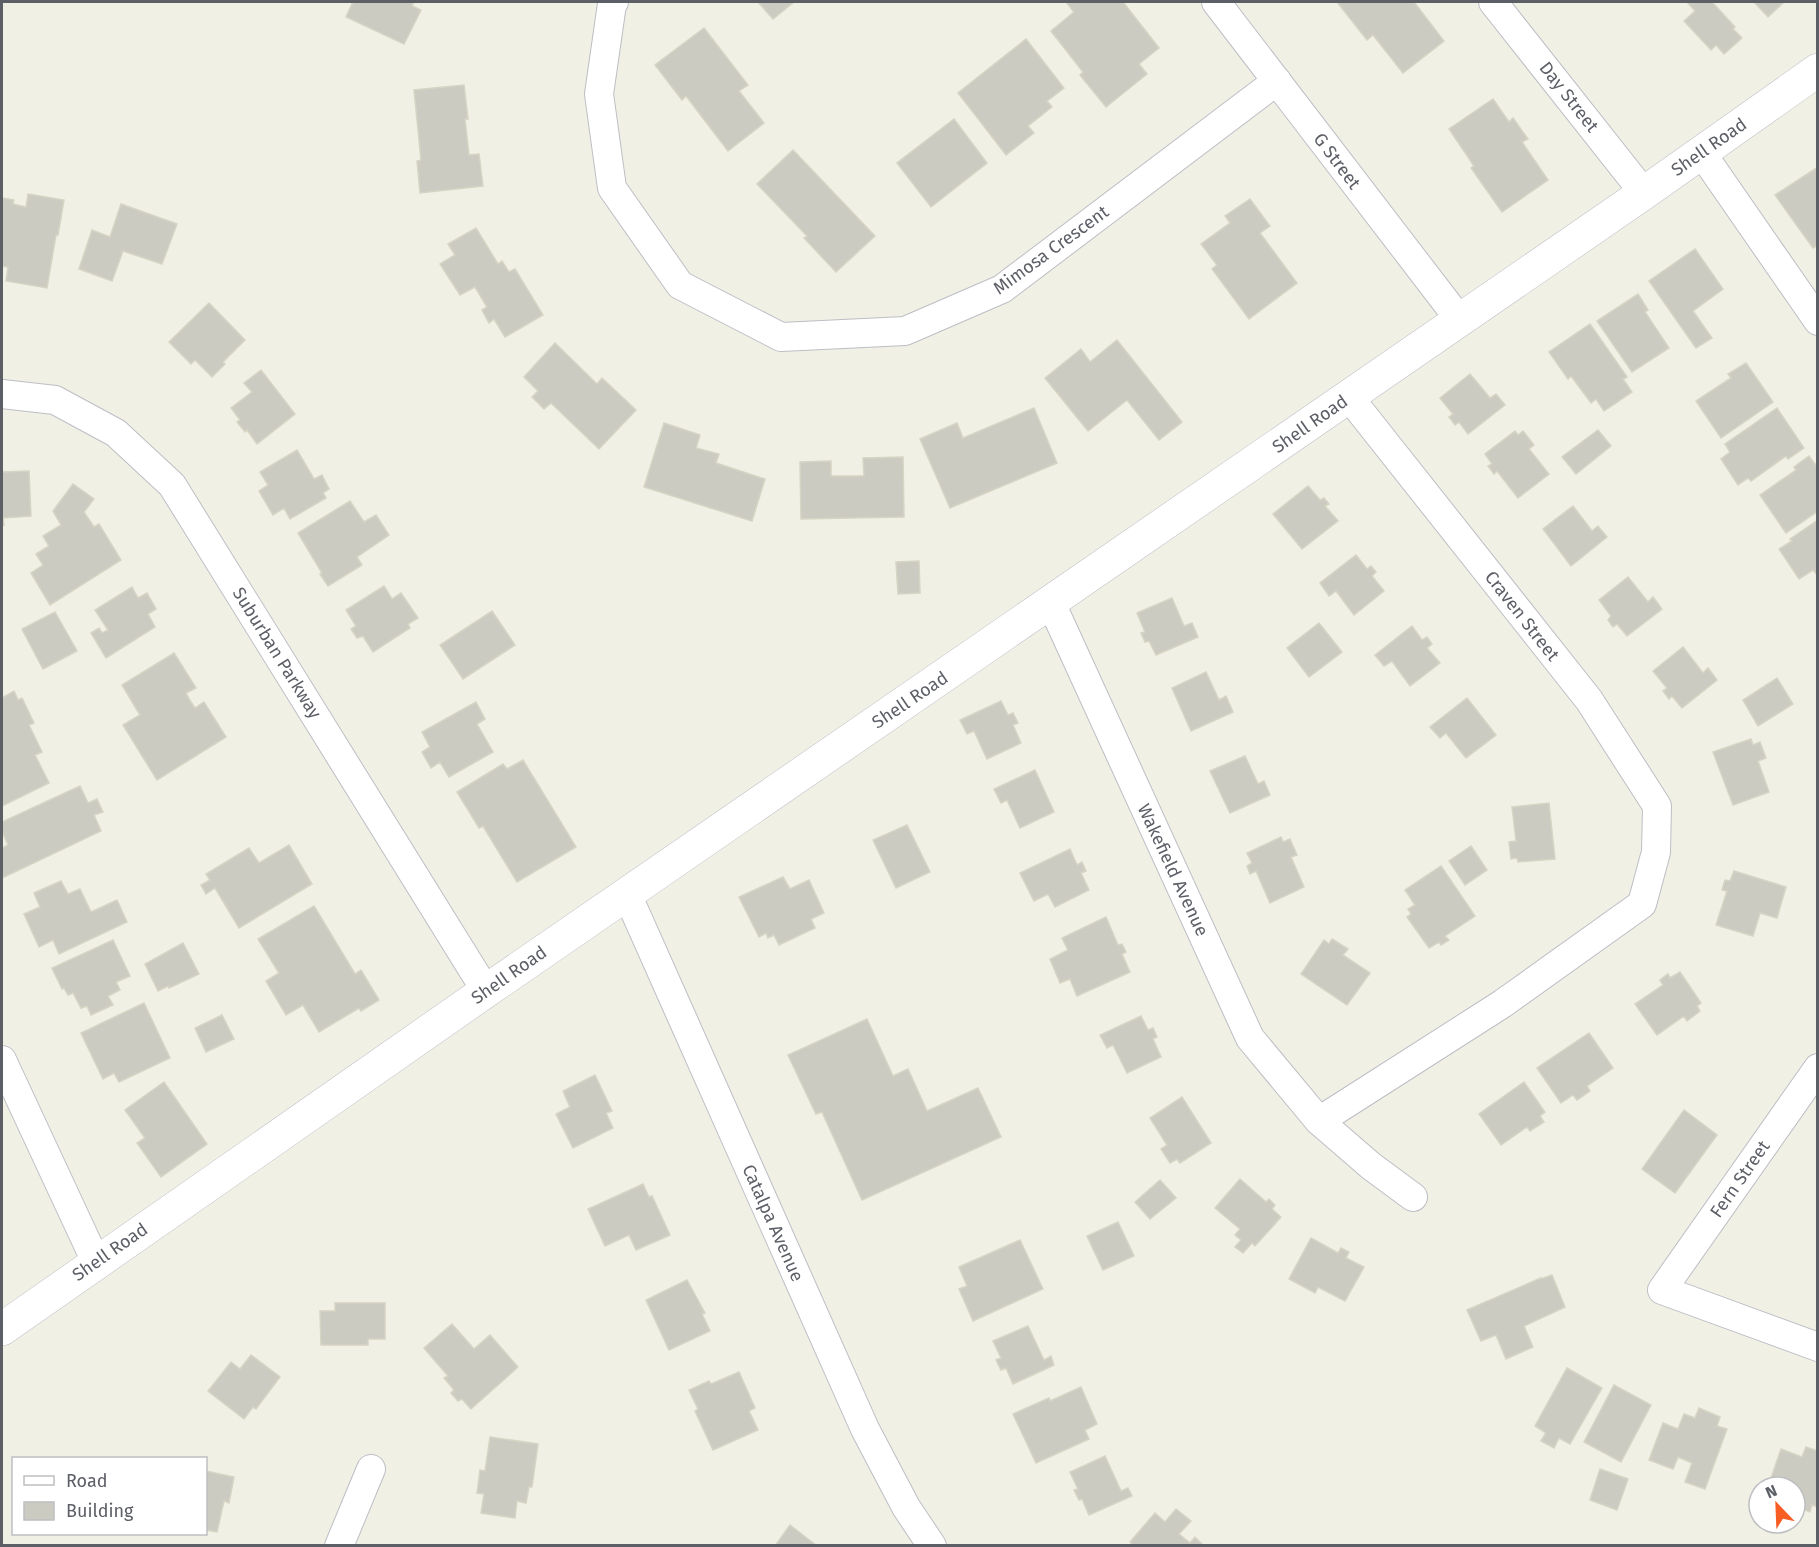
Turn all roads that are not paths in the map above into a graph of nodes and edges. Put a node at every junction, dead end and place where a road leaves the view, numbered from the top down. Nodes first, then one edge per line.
1 (614, 2) edge
2 (1216, 2) edge
3 (1493, 2) edge
4 (1818, 70) edge
5 (1277, 81) junction
6 (1701, 152) junction
7 (1644, 193) junction
8 (1459, 320) junction
9 (1818, 321) edge
10 (2, 394) edge
11 (1349, 397) junction
12 (1051, 603) junction
13 (627, 894) junction
14 (486, 991) junction
15 (2, 1060) edge
16 (1818, 1068) edge
17 (1319, 1121) junction
18 (1413, 1197) dead end
19 (96, 1262) junction
20 (2, 1329) edge
21 (1818, 1347) edge
22 (371, 1469) dead end
23 (339, 1545) edge
24 (932, 1545) edge

1 - 5 street, Mimosa Crescent
2 - 5 street, G Street
3 - 7 street, Day Street
4 - 6 street, Shell Road
5 - 8 street, G Street
6 - 7 street, Shell Road
6 - 9 street
7 - 8 street, Shell Road
8 - 11 street, Shell Road
10 - 14 street, Suburban Parkway
11 - 12 street, Shell Road
11 - 17 street, Craven Street
12 - 13 street, Shell Road
12 - 17 street, Wakefield Avenue
13 - 14 street, Shell Road
13 - 24 street, Catalpa Avenue
14 - 19 street, Shell Road
15 - 19 street
16 - 21 street, Fern Street
17 - 18 street, Wakefield Avenue
19 - 20 street, Shell Road
22 - 23 street

